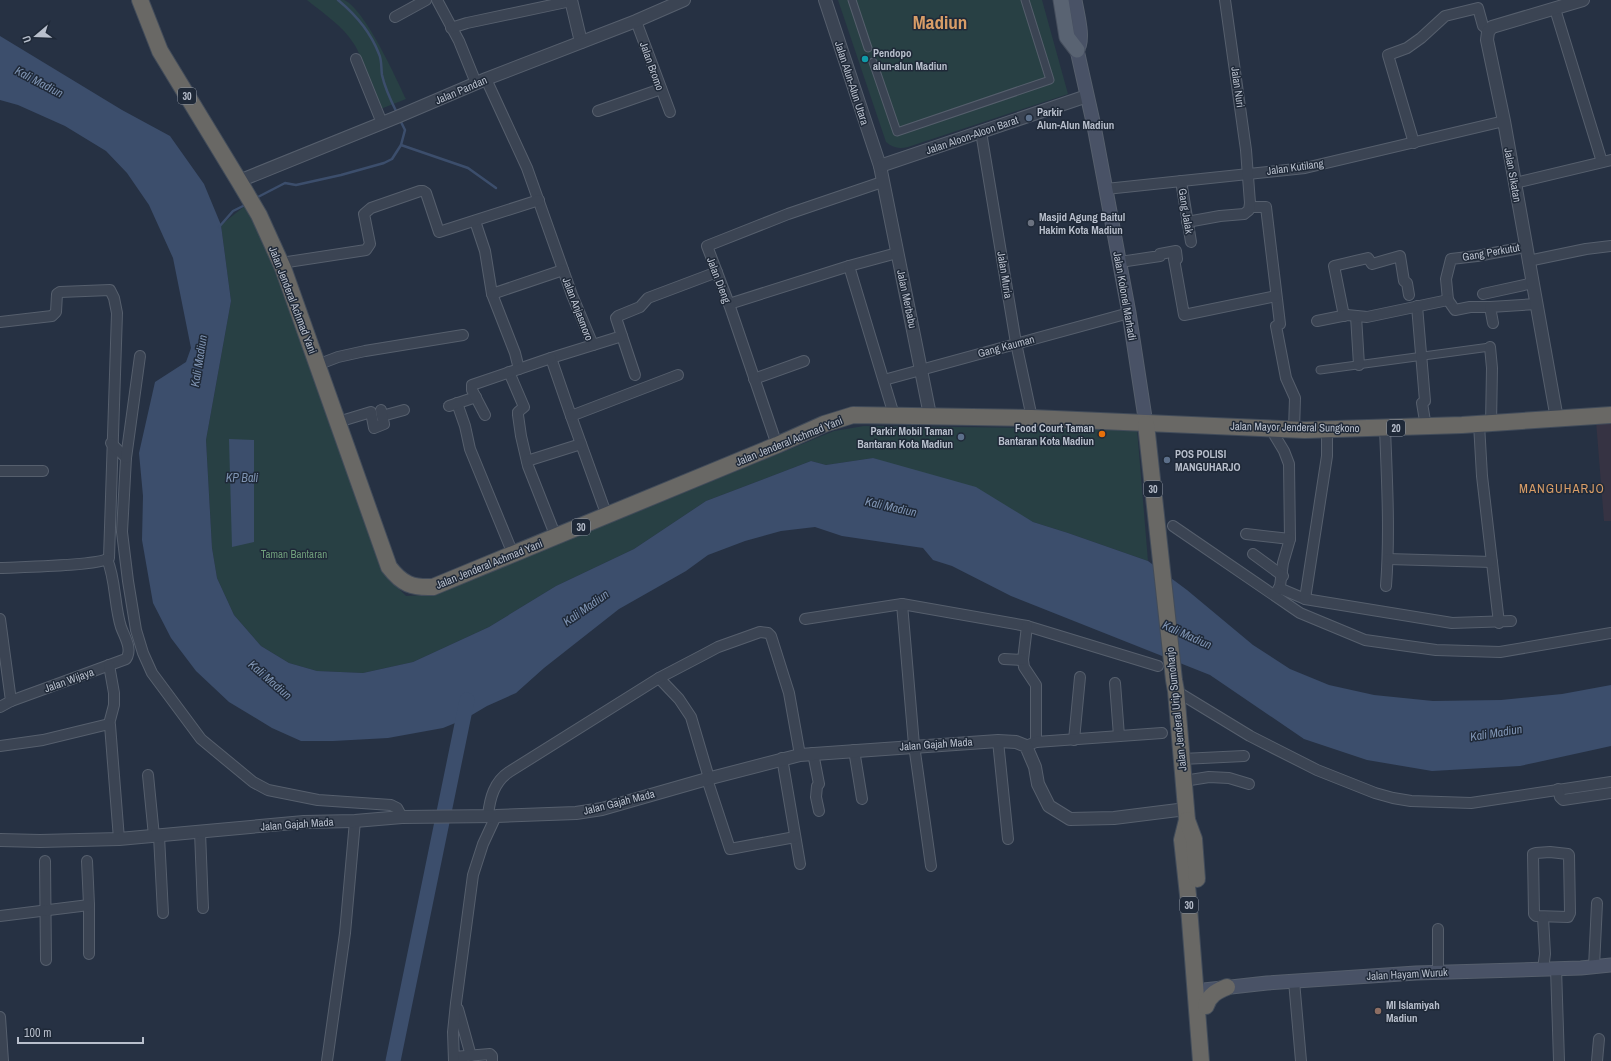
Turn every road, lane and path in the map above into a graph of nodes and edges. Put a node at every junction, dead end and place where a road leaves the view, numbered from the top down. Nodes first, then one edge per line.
1 (140, 0) edge
2 (426, 0) edge
3 (437, 0) edge
4 (571, 0) edge
5 (684, 0) edge
6 (825, 0) edge
7 (852, 0) edge
8 (1025, 0) edge
9 (1061, 0) edge
10 (1075, 0) edge
11 (1225, 0) edge
12 (1584, 0) edge
13 (1555, 9) junction
14 (395, 17) dead end
15 (636, 21) junction
16 (452, 30) junction
17 (1489, 31) junction
18 (581, 42) junction
19 (868, 48) dead end
20 (1077, 50) junction
21 (356, 59) dead end
22 (873, 62) dead end
23 (481, 81) junction
24 (661, 89) junction
25 (1087, 96) junction
26 (598, 112) dead end
27 (670, 112) dead end
28 (1504, 121) junction
29 (382, 123) junction
30 (981, 132) junction
31 (1414, 143) junction
32 (1607, 161) edge
33 (880, 166) junction
34 (1247, 174) junction
35 (1181, 181) junction
36 (882, 182) junction
37 (1515, 183) junction
38 (241, 185) junction
39 (1106, 189) junction
40 (539, 200) junction
41 (1250, 207) junction
42 (475, 221) junction
43 (1187, 222) junction
44 (1190, 242) dead end
45 (1611, 246) edge
46 (1526, 247) junction
47 (897, 253) junction
48 (1528, 261) junction
49 (1120, 262) junction
50 (281, 263) junction
51 (849, 266) junction
52 (563, 270) junction
53 (717, 272) junction
54 (1533, 283) junction
55 (492, 294) junction
56 (1409, 294) dead end
57 (1483, 294) dead end
58 (1276, 296) junction
59 (1448, 300) junction
60 (729, 304) junction
61 (1537, 304) junction
62 (1417, 306) junction
63 (1490, 307) junction
64 (1129, 313) junction
65 (1344, 316) junction
66 (1356, 316) junction
67 (1317, 321) dead end
68 (0, 322) edge
69 (1493, 323) dead end
70 (464, 335) dead end
71 (622, 336) junction
72 (1016, 343) junction
73 (593, 345) junction
74 (1490, 347) joint
75 (140, 356) dead end
76 (1421, 356) junction
77 (552, 358) junction
78 (804, 361) dead end
79 (317, 364) junction
80 (1360, 365) junction
81 (514, 370) junction
82 (922, 370) junction
83 (1320, 370) dead end
84 (635, 375) dead end
85 (678, 375) dead end
86 (754, 379) junction
87 (884, 380) junction
88 (476, 397) junction
89 (404, 410) dead end
90 (484, 415) dead end
91 (894, 415) junction
92 (930, 415) junction
93 (1611, 415) edge
94 (571, 416) junction
95 (1032, 418) junction
96 (1557, 419) junction
97 (338, 422) junction
98 (1485, 424) junction
99 (1426, 426) junction
100 (1146, 427) junction
101 (1273, 428) junction
102 (1385, 428) junction
103 (1327, 429) junction
104 (1294, 430) junction
105 (112, 443) junction
106 (581, 444) junction
107 (777, 445) junction
108 (126, 458) junction
109 (527, 461) junction
110 (0, 471) edge
111 (43, 471) dead end
112 (607, 516) junction
113 (1173, 526) dead end
114 (1246, 534) dead end
115 (556, 537) junction
116 (1290, 539) junction
117 (513, 554) junction
118 (1253, 554) dead end
119 (107, 559) junction
120 (1388, 559) junction
121 (1492, 562) junction
122 (0, 568) edge
123 (1283, 576) junction
124 (1386, 586) dead end
125 (1276, 592) junction
126 (1305, 599) junction
127 (902, 604) junction
128 (0, 619) edge
129 (805, 619) dead end
130 (1511, 621) dead end
131 (1499, 623) junction
132 (1027, 626) junction
133 (1611, 633) edge
134 (1004, 659) dead end
135 (1023, 660) junction
136 (109, 665) junction
137 (1158, 666) dead end
138 (1080, 677) dead end
139 (659, 678) junction
140 (1115, 683) dead end
141 (1175, 686) junction
142 (11, 701) junction
143 (0, 707) edge
144 (109, 724) junction
145 (1162, 733) dead end
146 (1119, 736) junction
147 (1074, 740) junction
148 (998, 741) junction
149 (1031, 744) junction
150 (914, 745) junction
151 (0, 746) edge
152 (854, 750) junction
153 (813, 753) junction
154 (800, 755) junction
155 (1244, 756) dead end
156 (782, 758) junction
157 (1182, 759) junction
158 (148, 775) dead end
159 (708, 778) junction
160 (1184, 781) junction
161 (1611, 782) edge
162 (1249, 784) dead end
163 (1558, 789) junction
164 (1611, 793) edge
165 (862, 798) dead end
166 (819, 811) dead end
167 (1187, 815) junction
168 (403, 816) junction
169 (492, 816) junction
170 (355, 821) junction
171 (200, 832) junction
172 (157, 836) junction
173 (795, 837) junction
174 (119, 839) junction
175 (1008, 839) dead end
176 (0, 840) edge
177 (45, 861) dead end
178 (87, 861) dead end
179 (800, 864) dead end
180 (931, 866) dead end
181 (1597, 903) dead end
182 (89, 905) junction
183 (203, 908) dead end
184 (46, 912) junction
185 (163, 913) dead end
186 (0, 916) edge
187 (1543, 917) junction
188 (1438, 929) dead end
189 (89, 954) dead end
190 (46, 960) dead end
191 (1611, 965) edge
192 (1594, 966) junction
193 (1550, 968) junction
194 (1438, 972) junction
195 (1294, 981) junction
196 (1227, 987) junction
197 (1200, 990) junction
198 (456, 1003) junction
199 (1206, 1006) junction
200 (0, 1017) edge
201 (1599, 1039) dead end
202 (471, 1056) junction
203 (454, 1059) edge
204 (3, 1061) edge
205 (327, 1061) edge
206 (492, 1061) edge
207 (1201, 1061) edge
208 (1211, 1061) edge
209 (1300, 1061) edge
210 (1559, 1061) edge
211 (1597, 1061) edge

1 - 38 highway, Jalan Jenderal Achmad Yani / 30
2 - 14 street
3 - 16 street, Jalan Anjasmoro
4 - 16 street
4 - 18 street
5 - 15 street, Jalan Pandan
6 - 33 street, Jalan Alun-Alun Utara
7 - 19 street
8 - 22 street
9 - 20 main road, Jalan Kolonel Marhadi
10 - 20 main road, Jalan Kolonel Marhadi
11 - 34 street, Jalan Nuri
12 - 13 street
13 - 17 street
13 - 32 street
15 - 18 street, Jalan Pandan
15 - 24 street, Jalan Bromo
16 - 23 street, Jalan Anjasmoro
17 - 28 street, Jalan Sikatan
17 - 31 street
18 - 23 street, Jalan Pandan
20 - 25 main road, Jalan Kolonel Marhadi
21 - 29 street
23 - 29 street, Jalan Pandan
23 - 40 street, Jalan Anjasmoro
24 - 26 street
24 - 27 street, Jalan Bromo
25 - 30 street, Jalan Aloon-Aloon Barat
25 - 39 main road, Jalan Kolonel Marhadi
28 - 31 street, Jalan Kutilang
28 - 37 street, Jalan Sikatan
29 - 38 street, Jalan Pandan
30 - 33 street, Jalan Aloon-Aloon Barat
30 - 72 street, Jalan Muria
31 - 34 street, Jalan Kutilang
32 - 37 street
33 - 36 street, Jalan Alun-Alun Utara
34 - 35 street, Jalan Kutilang
34 - 41 street, Jalan Nuri
35 - 39 street, Jalan Kutilang
35 - 43 street, Gang Jalak
36 - 47 street, Jalan Merbabu
36 - 53 street, Jalan Dieng
37 - 46 street, Jalan Sikatan
38 - 50 highway, Jalan Jenderal Achmad Yani / 30
39 - 49 main road, Jalan Kolonel Marhadi
40 - 42 street
40 - 52 street, Jalan Anjasmoro
41 - 43 street
41 - 58 street
42 - 50 street
42 - 55 street
43 - 44 street, Gang Jalak
45 - 48 street
46 - 48 street, Jalan Sikatan
46 - 59 street, Gang Perkutut
47 - 51 street
47 - 82 street, Jalan Merbabu
48 - 54 street, Jalan Sikatan
49 - 58 street
49 - 64 main road, Jalan Kolonel Marhadi
50 - 79 highway, Jalan Jenderal Achmad Yani / 30
51 - 60 street
51 - 87 street
52 - 55 street
52 - 73 street, Jalan Anjasmoro
53 - 60 street, Jalan Dieng
53 - 71 street
54 - 57 street
54 - 61 street, Jalan Sikatan
55 - 81 street
56 - 65 street
58 - 104 street
59 - 62 street
59 - 63 street
60 - 86 street, Jalan Dieng
61 - 63 street
61 - 96 street, Jalan Sikatan
62 - 66 street
62 - 76 street
63 - 69 street
64 - 72 street, Gang Kauman
64 - 100 main road, Jalan Kolonel Marhadi
65 - 66 street
65 - 67 street
66 - 80 street
68 - 105 street
70 - 79 street
71 - 73 street
71 - 84 street
72 - 82 street, Gang Kauman
72 - 95 street, Jalan Muria
73 - 77 street, Jalan Anjasmoro
74 - 76 street
74 - 98 street
75 - 108 street
76 - 80 street
76 - 99 street
77 - 81 street, Jalan Anjasmoro
77 - 94 street
78 - 86 street
79 - 97 highway, Jalan Jenderal Achmad Yani / 30
80 - 83 street
81 - 88 street, Jalan Anjasmoro
81 - 109 street
82 - 87 street, Gang Kauman
82 - 92 street, Jalan Merbabu
85 - 94 street
86 - 107 street, Jalan Dieng
87 - 91 street
88 - 90 street
88 - 117 street
89 - 97 street
91 - 92 highway, Jalan Jenderal Achmad Yani / 30
91 - 107 highway, Jalan Jenderal Achmad Yani / 30
92 - 95 highway, Jalan Jenderal Achmad Yani / 30
93 - 96 highway, Jalan Mayor Jenderal Sungkono / 20
94 - 106 street
95 - 100 highway, Jalan Jenderal Achmad Yani / 30
96 - 98 highway, Jalan Mayor Jenderal Sungkono / 20
97 - 117 highway, Jalan Jenderal Achmad Yani / 30
98 - 99 highway, Jalan Mayor Jenderal Sungkono / 20
98 - 121 street
99 - 102 highway, Jalan Mayor Jenderal Sungkono / 20
100 - 101 highway, Jalan Mayor Jenderal Sungkono / 20
100 - 141 highway, Jalan Jenderal Urip Sumoharjo / 30
101 - 104 highway, Jalan Mayor Jenderal Sungkono / 20
101 - 116 street
102 - 103 highway, Jalan Mayor Jenderal Sungkono / 20
102 - 120 street
103 - 104 highway, Jalan Mayor Jenderal Sungkono / 20
103 - 126 street
105 - 108 street
105 - 119 street
106 - 109 street
106 - 112 street
107 - 112 highway, Jalan Jenderal Achmad Yani / 30
108 - 168 street
109 - 115 street
110 - 111 street
112 - 115 highway, Jalan Jenderal Achmad Yani / 30
113 - 125 street
114 - 116 street
115 - 117 highway, Jalan Jenderal Achmad Yani / 30
116 - 123 street
118 - 123 street
119 - 122 street
119 - 136 street, Jalan Wijaya
120 - 121 street
120 - 124 street
121 - 131 street
123 - 125 street
125 - 126 street
125 - 133 street
126 - 131 street
127 - 129 street
127 - 132 street
127 - 150 street
128 - 142 street
130 - 131 street
132 - 135 street
132 - 137 street
134 - 135 street
135 - 149 street
136 - 142 street, Jalan Wijaya
136 - 144 street
138 - 147 street
139 - 154 street
139 - 159 street
139 - 169 street
140 - 146 street
141 - 157 highway, Jalan Jenderal Urip Sumoharjo / 30
141 - 163 street
142 - 143 street, Jalan Wijaya
144 - 151 street
144 - 174 street
145 - 146 street
146 - 147 street
147 - 149 street
148 - 149 street, Jalan Gajah Mada
148 - 150 street, Jalan Gajah Mada
148 - 175 street
149 - 167 street
150 - 152 street, Jalan Gajah Mada
150 - 180 street
152 - 153 street, Jalan Gajah Mada
152 - 165 street
153 - 154 street, Jalan Gajah Mada
153 - 166 street
154 - 156 street, Jalan Gajah Mada
155 - 157 street
156 - 159 street, Jalan Gajah Mada
156 - 173 street
157 - 160 highway, Jalan Jenderal Urip Sumoharjo / 30
158 - 172 street
159 - 169 street, Jalan Gajah Mada
159 - 173 street
160 - 162 street
160 - 167 highway, Jalan Jenderal Urip Sumoharjo / 30
161 - 163 street
163 - 164 street
167 - 197 highway, Jalan Jenderal Urip Sumoharjo / 30
168 - 169 street, Jalan Gajah Mada
168 - 170 street, Jalan Gajah Mada
169 - 198 street
170 - 171 street, Jalan Gajah Mada
170 - 205 street
171 - 172 street, Jalan Gajah Mada
171 - 183 street
172 - 174 street, Jalan Gajah Mada
172 - 185 street
173 - 179 street
174 - 176 street, Jalan Gajah Mada
177 - 184 street
178 - 182 street
181 - 192 street
182 - 184 street
182 - 189 street
184 - 186 street
184 - 190 street
187 - 187 street
187 - 193 street
188 - 194 street
191 - 192 main road, Jalan Hayam Wuruk
192 - 193 main road, Jalan Hayam Wuruk
193 - 194 main road, Jalan Hayam Wuruk
193 - 210 street
194 - 195 main road, Jalan Hayam Wuruk
195 - 196 main road, Jalan Hayam Wuruk
195 - 209 street
196 - 197 main road, Jalan Hayam Wuruk
196 - 199 highway
197 - 199 highway, Jalan Jenderal Urip Sumoharjo / 30
197 - 207 highway, Jalan Jenderal Urip Sumoharjo / 30
198 - 202 street
198 - 203 street
199 - 208 highway, Jalan Jenderal Urip Sumoharjo / 30
200 - 204 street
201 - 211 street
202 - 203 street
202 - 206 street

